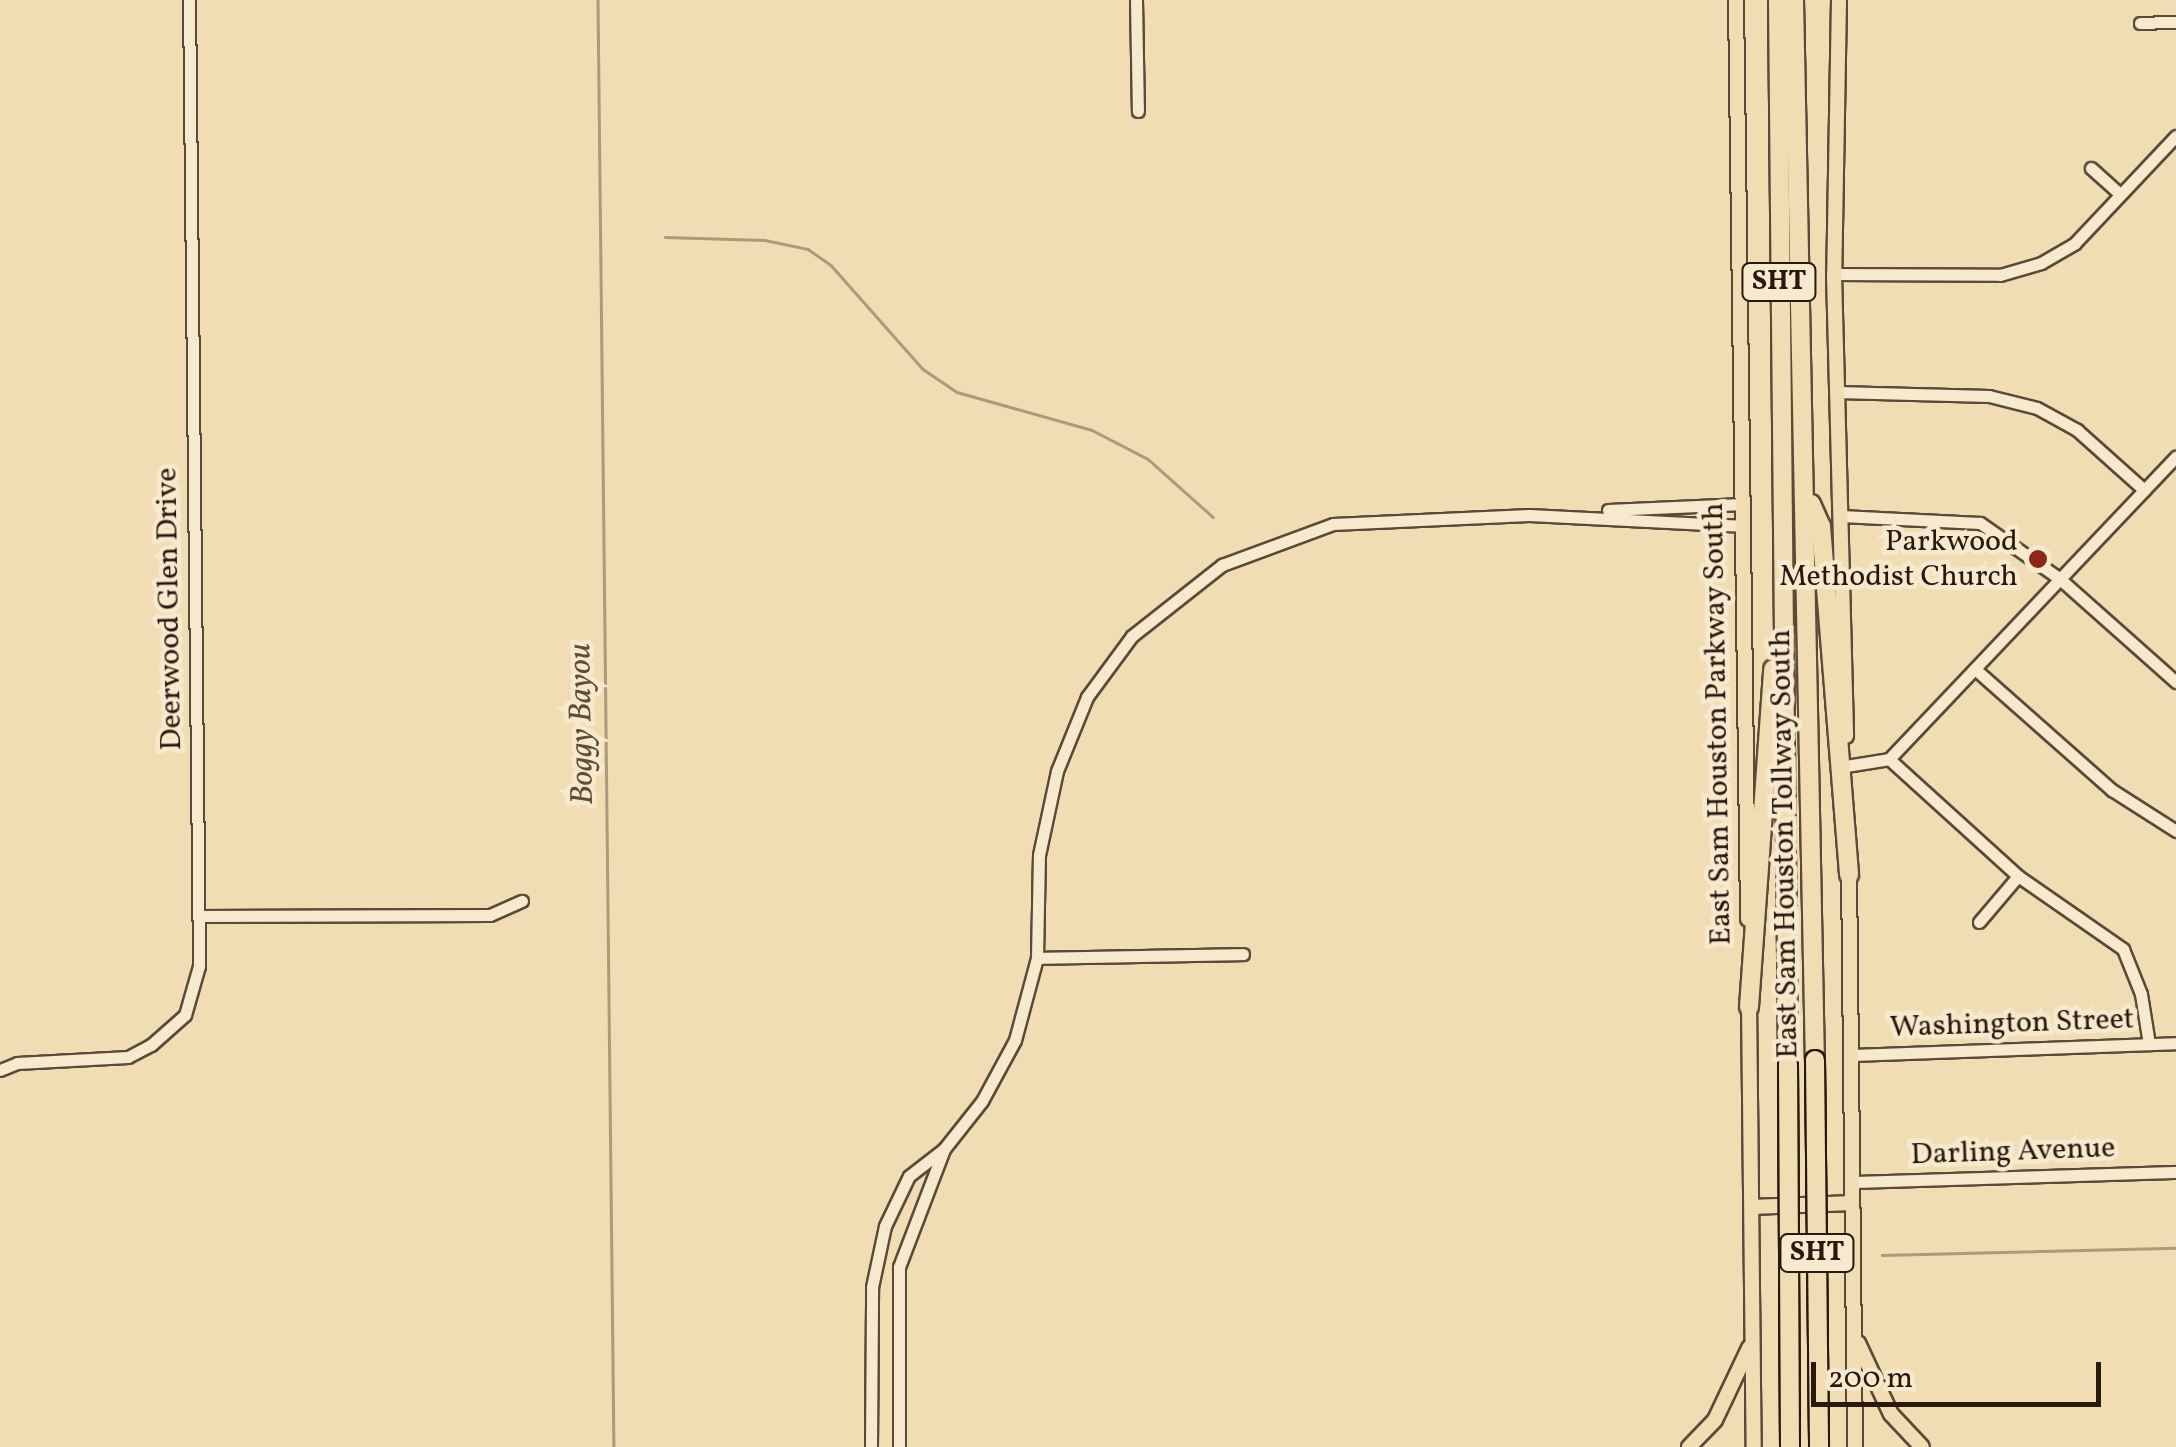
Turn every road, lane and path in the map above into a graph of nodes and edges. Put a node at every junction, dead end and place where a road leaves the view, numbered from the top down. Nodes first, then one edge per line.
1 (188, 0) edge
2 (1136, 0) edge
3 (1736, 0) edge
4 (1778, 0) edge
5 (1794, 0) edge
6 (1839, 0) edge
7 (2176, 22) edge
8 (2140, 23) dead end
9 (1138, 111) dead end
10 (2176, 136) edge
11 (2091, 168) dead end
12 (2120, 194) junction
13 (1834, 274) junction
14 (1836, 392) junction
15 (2176, 456) edge
16 (2144, 490) junction
17 (1808, 495) junction
18 (1742, 504) junction
19 (1529, 515) junction
20 (1841, 516) junction
21 (1743, 526) junction
22 (1780, 564) junction
23 (2060, 579) junction
24 (1975, 668) junction
25 (2176, 682) edge
26 (1889, 759) junction
27 (1846, 766) junction
28 (2176, 831) edge
29 (1849, 875) junction
30 (2018, 876) junction
31 (522, 900) dead end
32 (199, 916) junction
33 (1979, 922) dead end
34 (1243, 954) dead end
35 (1036, 958) junction
36 (1749, 1007) junction
37 (2176, 1043) edge
38 (2149, 1044) junction
39 (1851, 1055) junction
40 (0, 1070) edge
41 (944, 1149) junction
42 (2176, 1172) edge
43 (1852, 1182) junction
44 (1852, 1203) junction
45 (1752, 1206) junction
46 (872, 1287) junction
47 (896, 1290) junction
48 (1854, 1334) junction
49 (1753, 1338) junction
50 (1755, 1445) edge
51 (871, 1447) edge
52 (900, 1447) edge
53 (1689, 1447) edge
54 (1790, 1447) edge
55 (1820, 1447) edge
56 (1855, 1447) edge
57 (1922, 1447) edge

1 - 32 street, Deerwood Glen Drive
2 - 9 street
3 - 18 main road, East Sam Houston Parkway South
4 - 22 highway, East Sam Houston Tollway South / SHT
5 - 17 highway, East Sam Houston Tollway South / SHT
6 - 13 main road
7 - 8 street
10 - 12 street
11 - 12 street
12 - 13 street
13 - 14 main road
14 - 16 street
14 - 20 main road
15 - 16 street
16 - 23 street
17 - 29 highway
17 - 55 highway, East Sam Houston Tollway South / SHT, bridge
18 - 19 street
18 - 21 main road, East Sam Houston Parkway South
19 - 21 street
19 - 35 street
20 - 23 street
20 - 27 main road
21 - 36 main road, East Sam Houston Parkway South
22 - 36 highway
22 - 54 highway, East Sam Houston Tollway South / SHT, bridge
23 - 24 street
23 - 25 street
24 - 26 street
24 - 28 street
26 - 27 street
26 - 30 street
27 - 29 main road
29 - 39 main road
30 - 33 street
30 - 38 street
31 - 32 street
32 - 40 street, Deerwood Glen Drive
34 - 35 street
35 - 41 street
36 - 45 main road, East Sam Houston Parkway South
37 - 38 street, Washington Street
38 - 39 street, Washington Street
39 - 43 main road
41 - 46 street
41 - 47 street
42 - 43 street, Darling Avenue
43 - 44 main road
44 - 45 main road
44 - 48 main road
45 - 49 main road, East Sam Houston Parkway South
46 - 47 street
46 - 51 street
47 - 52 street
48 - 56 main road
48 - 57 main road
49 - 50 main road, East Sam Houston Parkway South
49 - 53 main road

